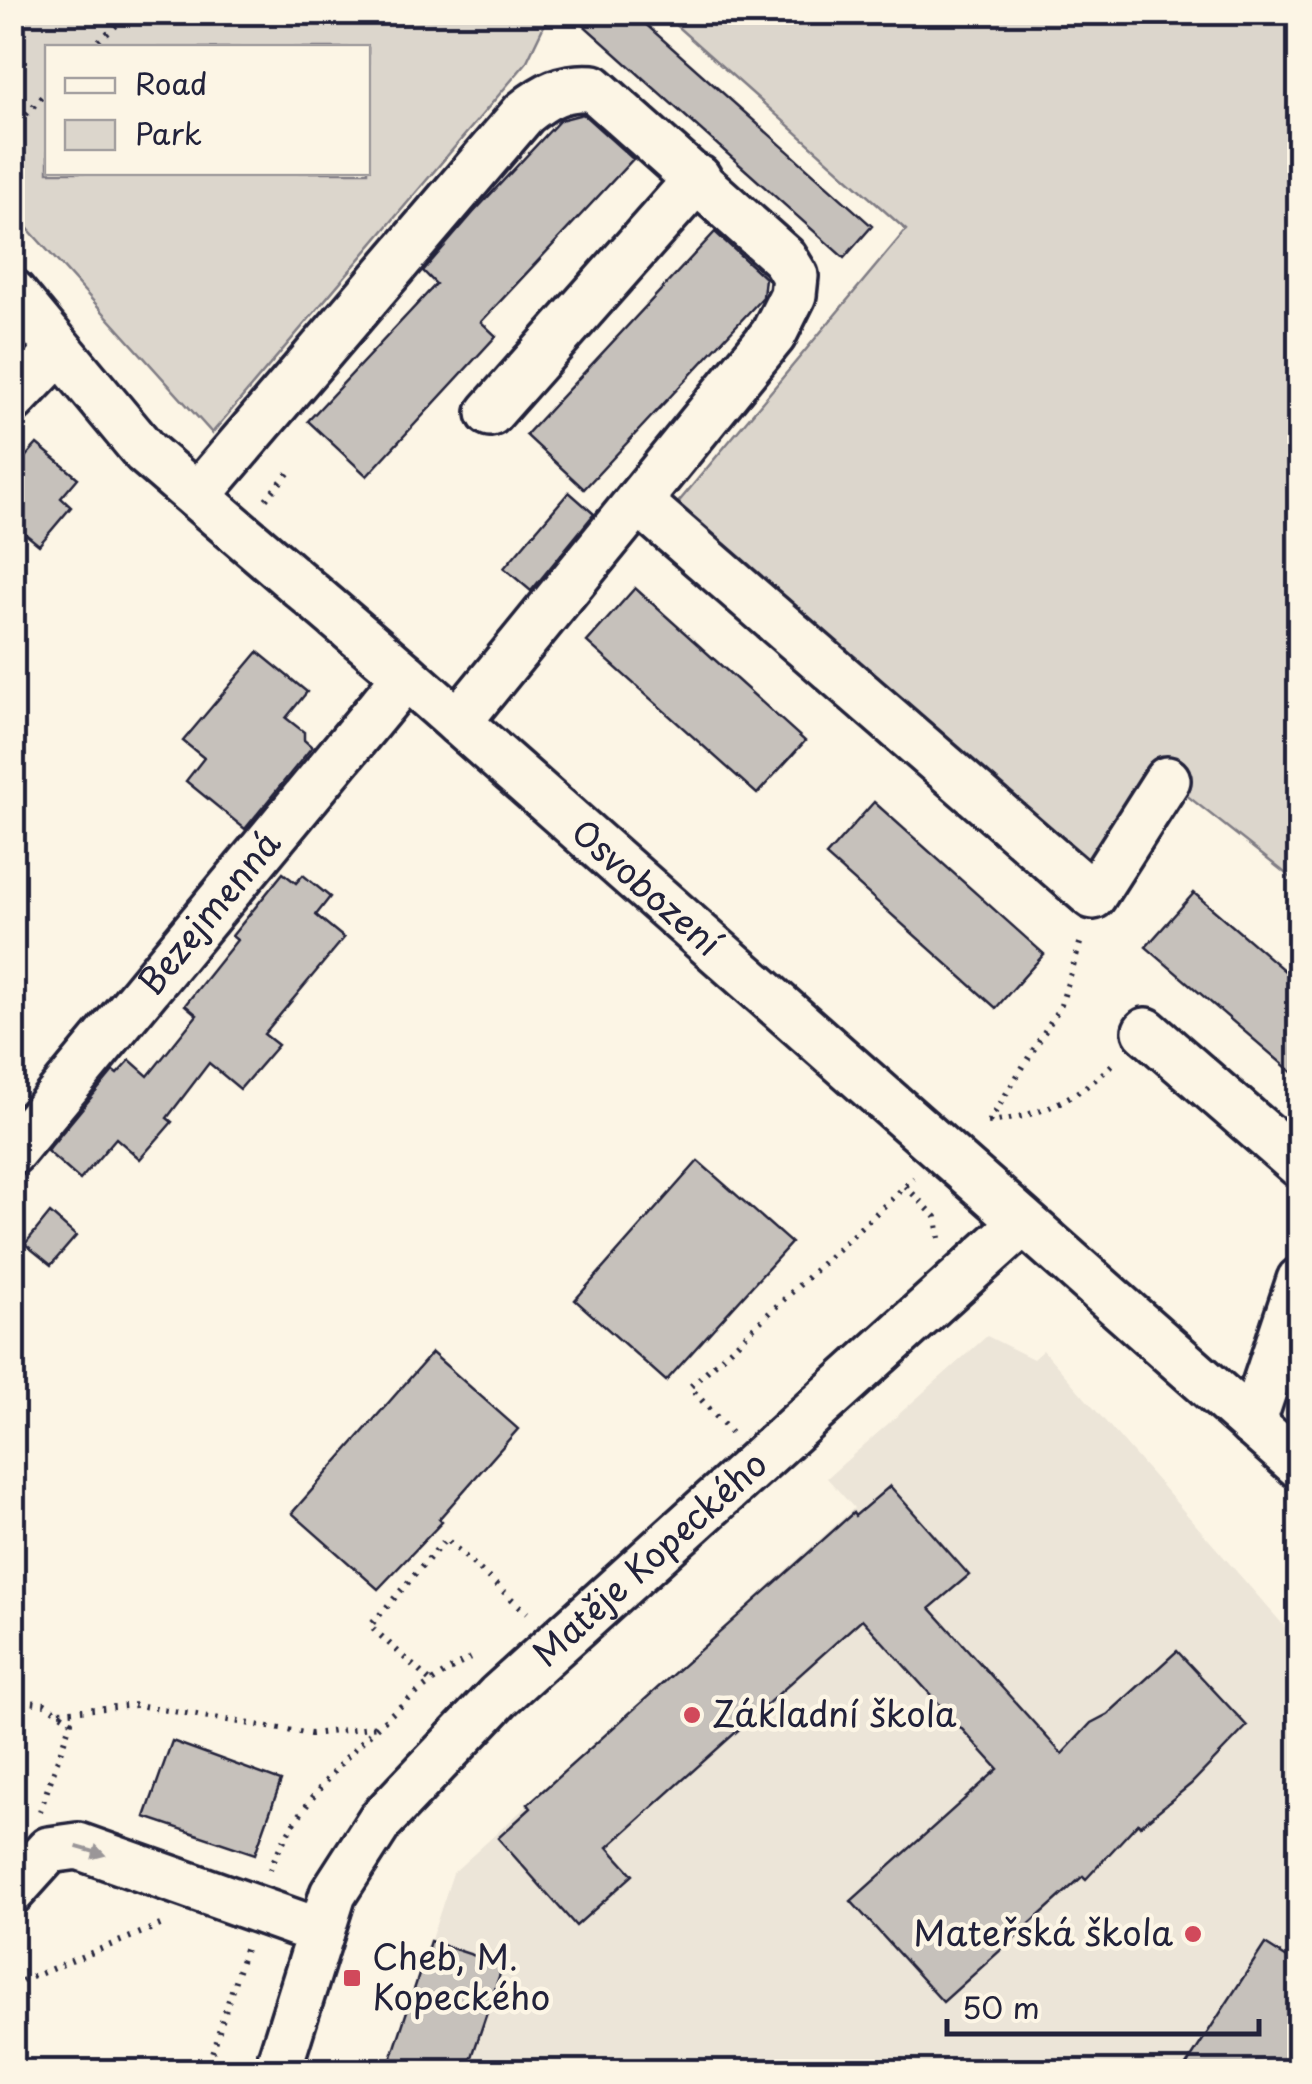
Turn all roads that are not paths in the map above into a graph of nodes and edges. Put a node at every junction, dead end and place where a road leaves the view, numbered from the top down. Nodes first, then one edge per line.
1 (698, 178) junction
2 (12, 292) edge
3 (58, 352) junction
4 (12, 400) edge
5 (490, 413) dead end
6 (197, 496) junction
7 (638, 500) junction
8 (406, 676) junction
9 (458, 722) junction
10 (1168, 780) dead end
11 (1146, 1031) road end
12 (12, 1152) edge
13 (1300, 1165) edge
14 (1022, 1223) junction
15 (1300, 1280) edge
16 (1252, 1424) junction
17 (1300, 1466) edge
18 (12, 1890) edge
19 (321, 1932) junction
20 (277, 2072) edge

1 - 5 street
1 - 6 street
1 - 7 street
2 - 3 street, Osvobození
3 - 4 street
3 - 6 street, Osvobození
6 - 8 street, Osvobození
7 - 9 street
7 - 10 street
8 - 9 street, Osvobození
8 - 12 street, Bezejmenná
9 - 14 street, Osvobození
11 - 13 street
14 - 16 street, Osvobození
14 - 19 street, Matěje Kopeckého
15 - 16 street
16 - 17 street, Osvobození
18 -> 19 street
19 - 20 street, Matěje Kopeckého

